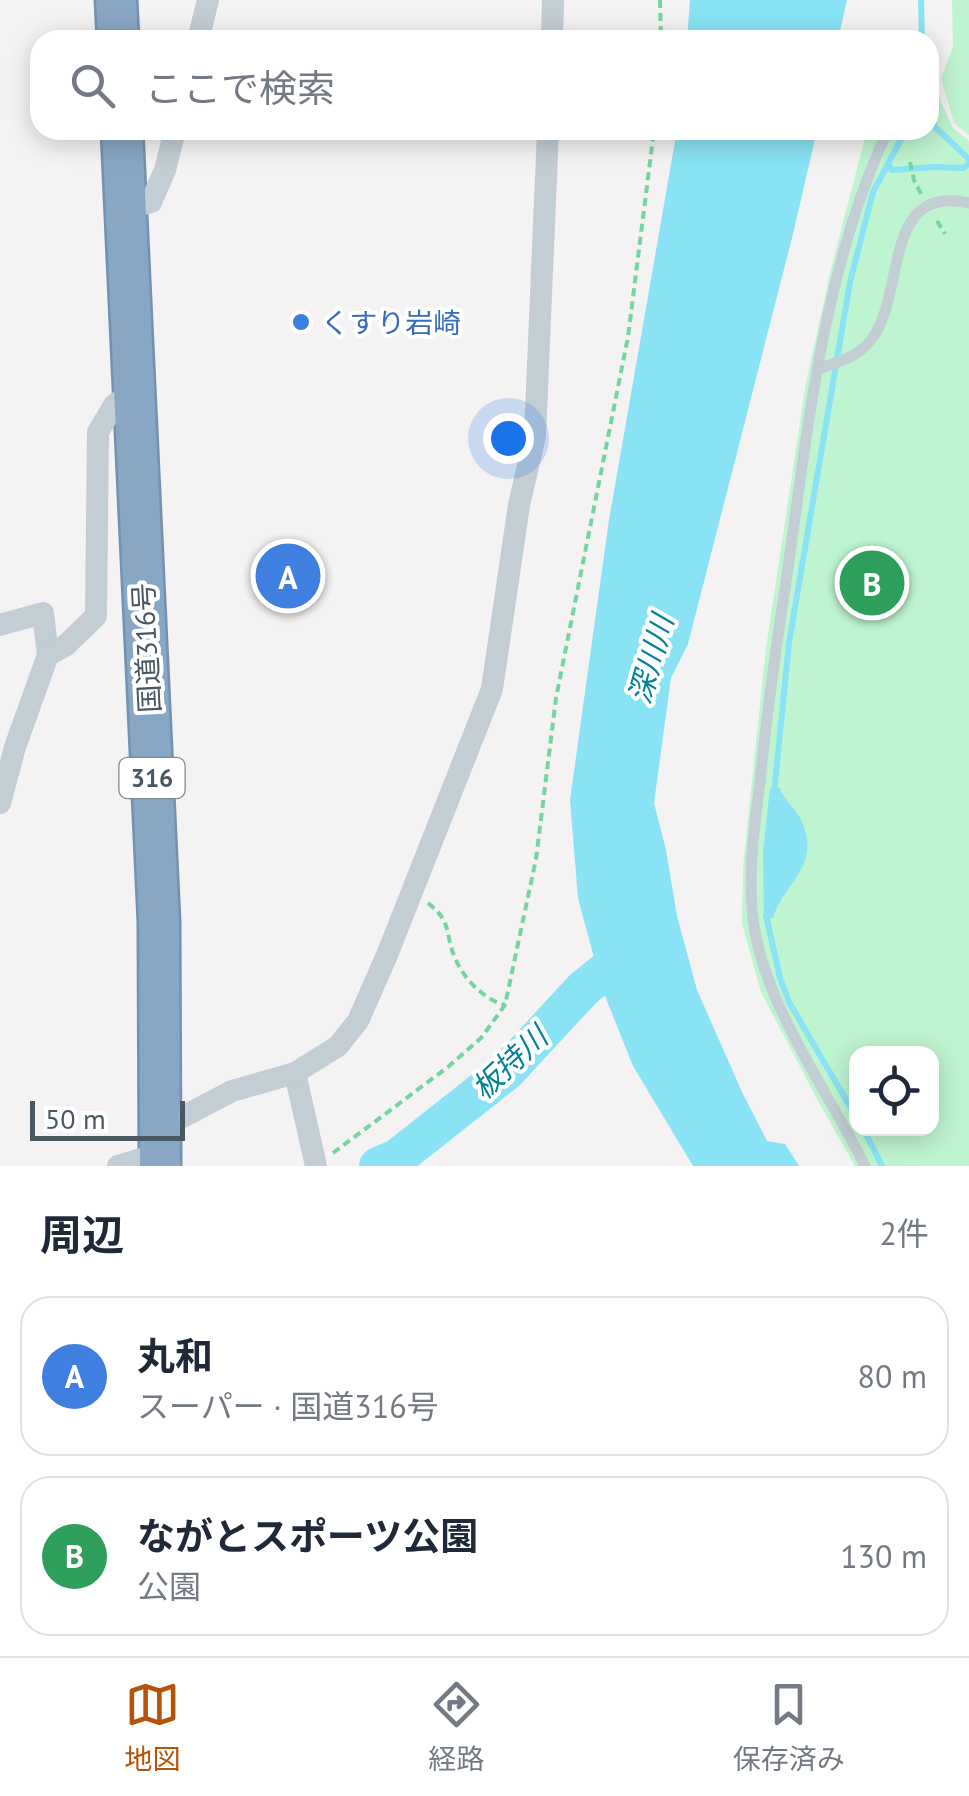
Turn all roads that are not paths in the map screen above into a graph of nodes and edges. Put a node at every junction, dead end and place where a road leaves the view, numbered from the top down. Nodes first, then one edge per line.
1 (116, 0) edge
2 (208, 0) edge
3 (553, 0) edge
4 (118, 30) edge
5 (200, 30) edge
6 (552, 30) edge
7 (123, 140) edge
8 (172, 140) edge
9 (548, 140) edge
10 (883, 140) edge
11 (969, 203) edge
12 (126, 209) junction
13 (824, 367) junction
14 (134, 391) junction
15 (0, 626) edge
16 (48, 655) junction
17 (7, 746) edge
18 (0, 803) edge
19 (295, 1073) junction
20 (161, 1148) edge
21 (315, 1162) edge
22 (118, 1166) edge
23 (865, 1166) edge

1 - 4 highway
2 - 5 street
3 - 6 street
7 - 12 highway, 国道316号 / 316
8 - 12 street
9 - 19 street
10 - 13 lane
11 - 13 lane
12 - 14 highway, 国道316号 / 316
13 - 23 lane
14 - 16 street
14 - 20 highway, 国道316号 / 316
15 - 16 street
16 - 17 street
17 - 18 street
19 - 20 street
19 - 21 street
20 - 22 street

